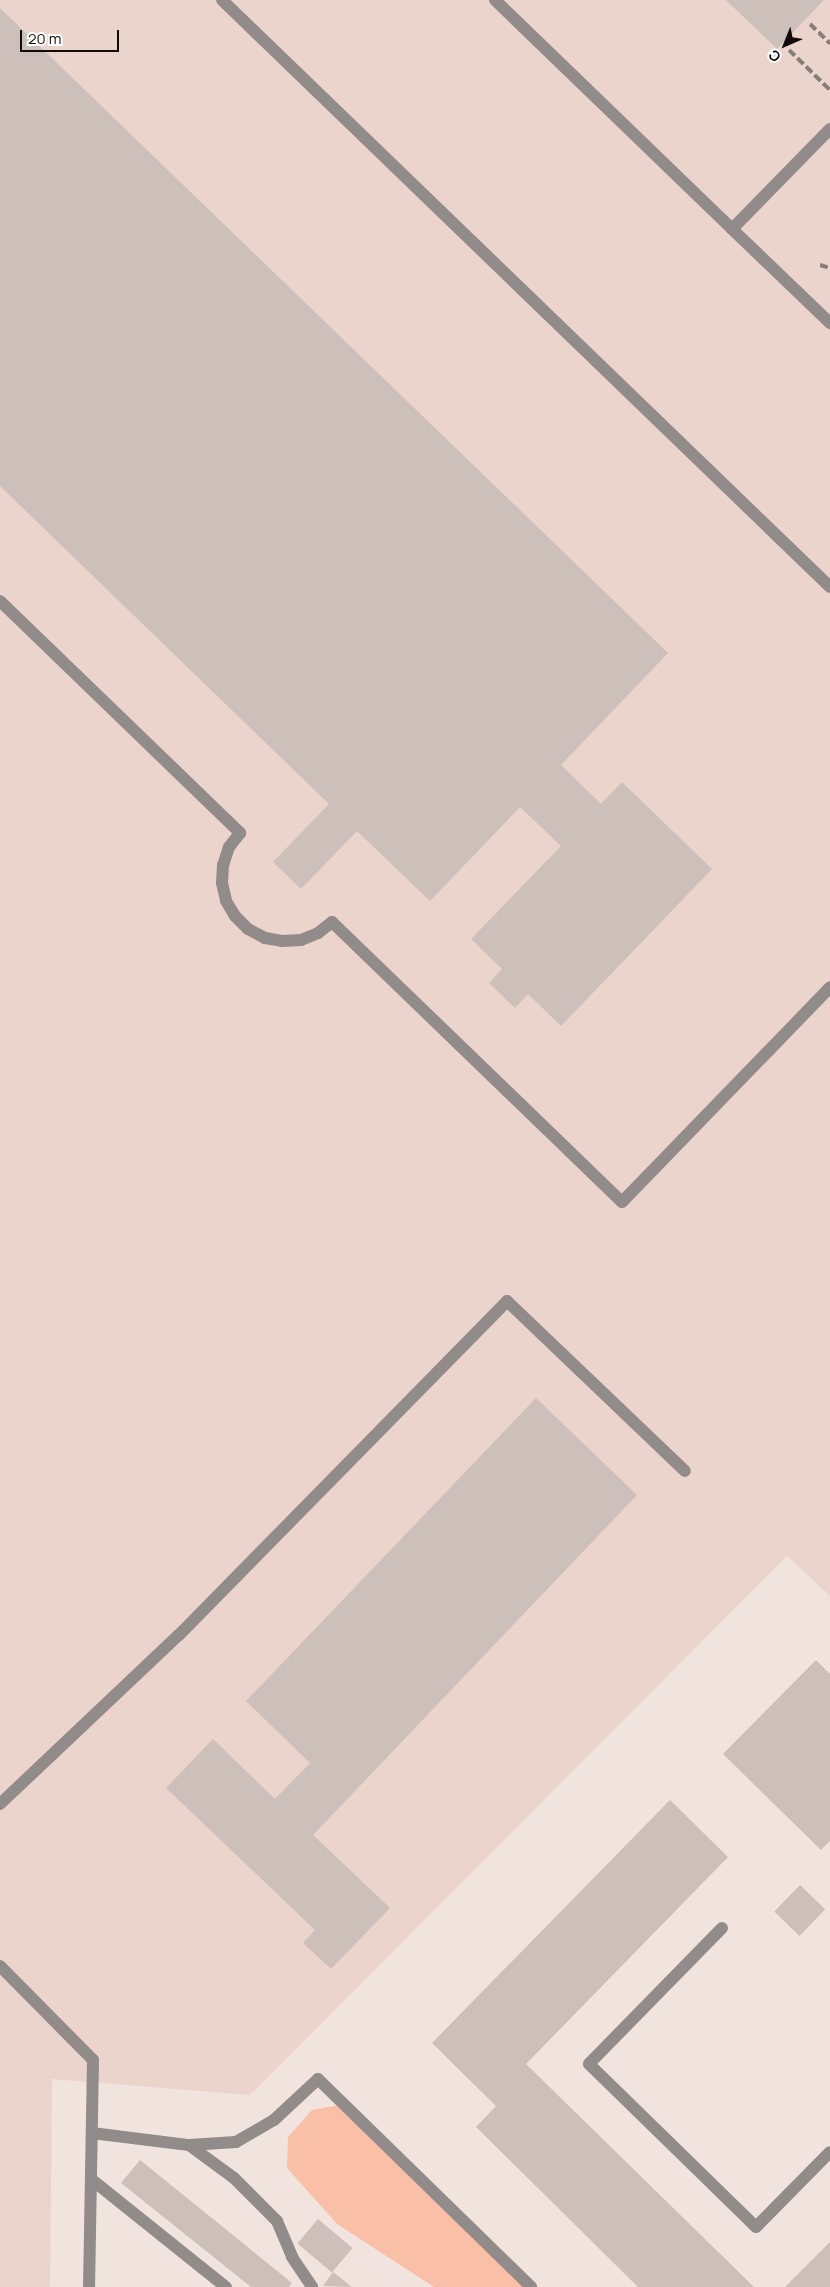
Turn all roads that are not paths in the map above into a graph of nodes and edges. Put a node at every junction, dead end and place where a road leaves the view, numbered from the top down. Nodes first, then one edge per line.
1 (222, 0) edge
2 (494, 0) edge
3 (830, 129) edge
4 (732, 229) junction
5 (830, 323) edge
6 (830, 587) edge
7 (0, 601) edge
8 (830, 987) edge
9 (685, 1472) dead end
10 (0, 1804) edge
11 (722, 1928) dead end
12 (0, 1966) edge
13 (92, 2133) junction
14 (189, 2145) junction
15 (830, 2152) edge
16 (91, 2179) junction
17 (89, 2287) edge
18 (226, 2287) edge
19 (312, 2287) edge
20 (531, 2287) edge

1 - 6 street
2 - 4 street
3 - 4 street
4 - 5 street
7 - 8 street
9 - 10 street
11 - 15 street
12 - 13 street
13 - 14 street
13 - 16 street
14 - 19 street
14 - 20 street
16 - 17 street
16 - 18 street

